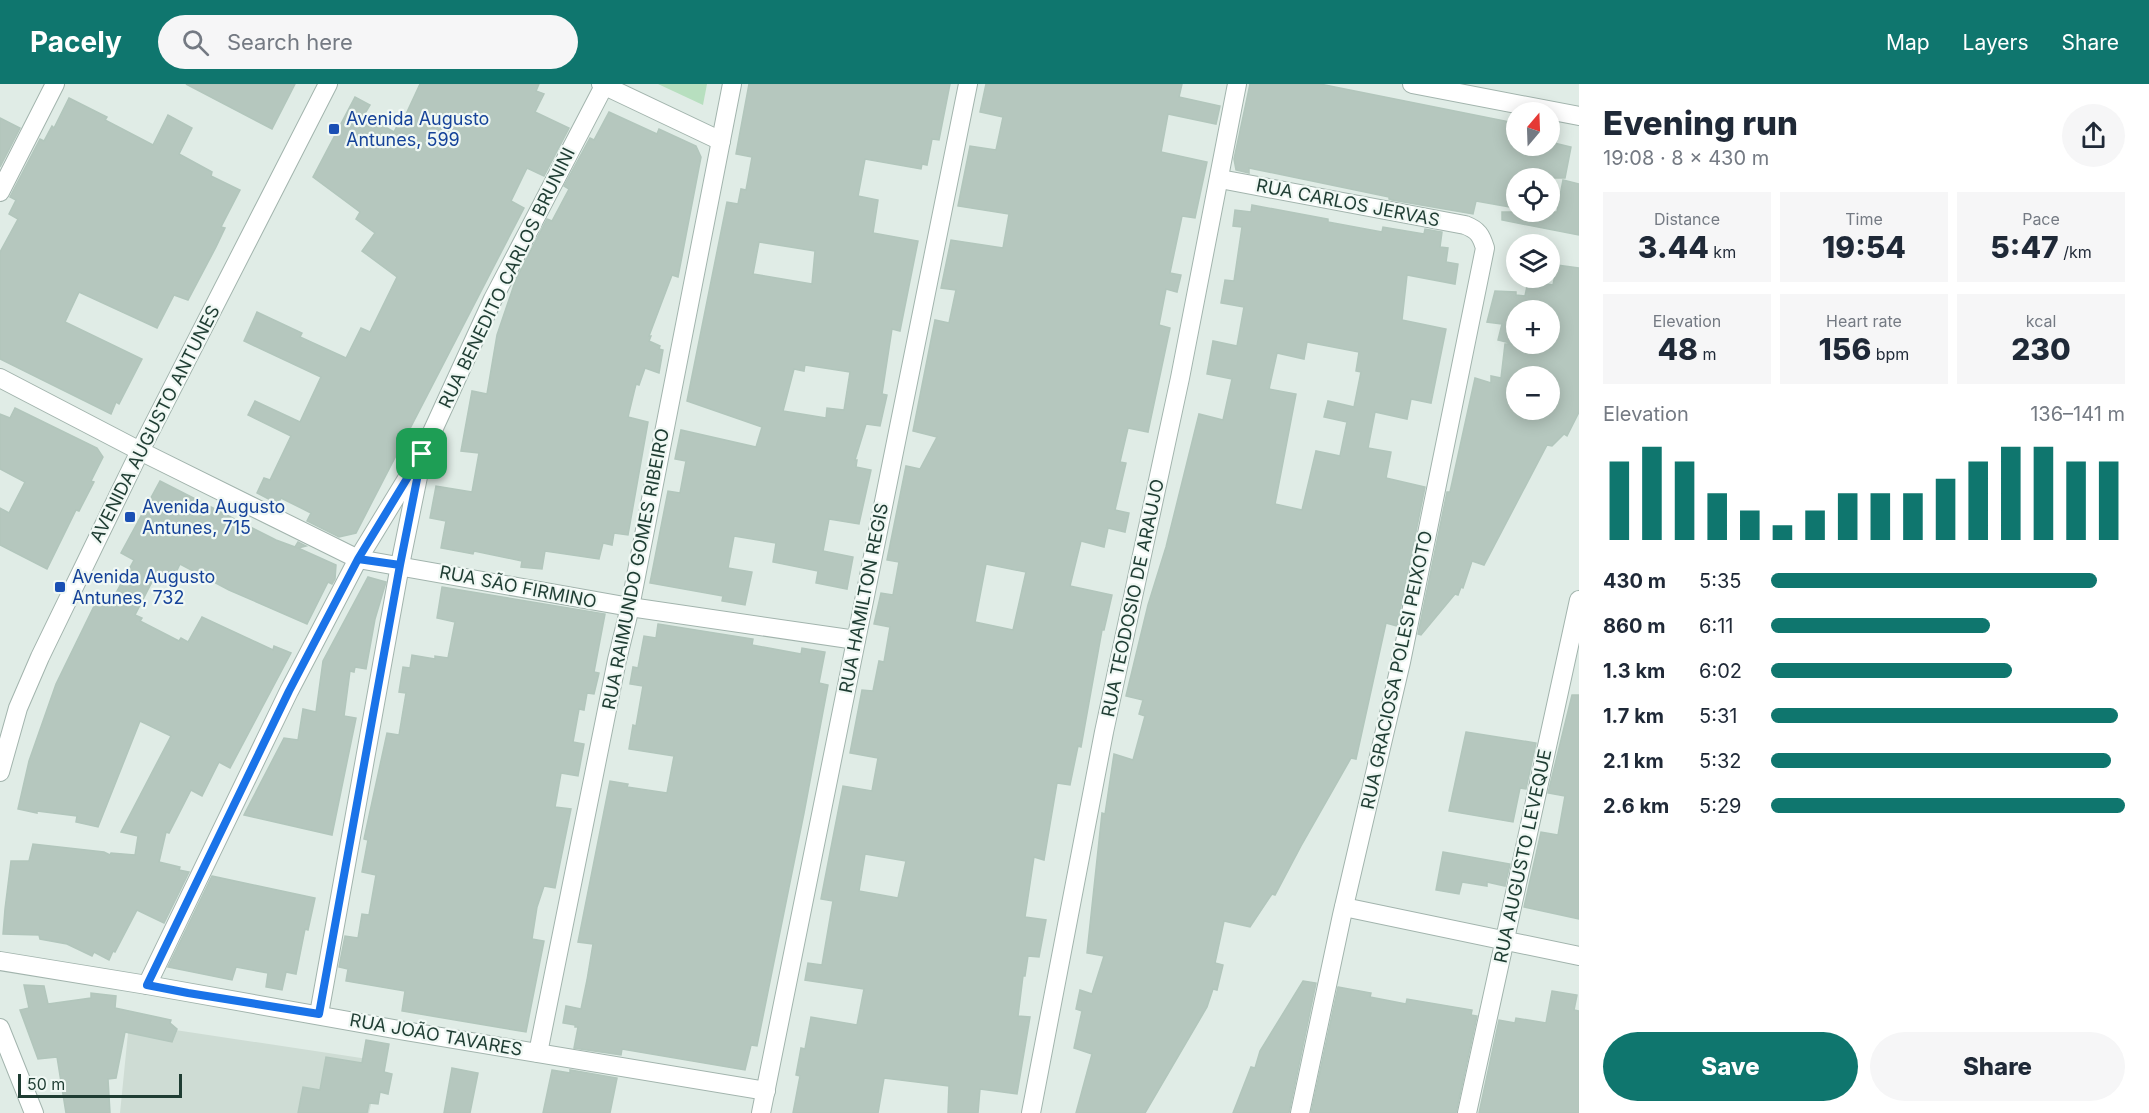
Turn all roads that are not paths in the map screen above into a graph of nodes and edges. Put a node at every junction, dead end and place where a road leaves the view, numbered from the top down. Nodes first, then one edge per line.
1 (55, 84) edge
2 (328, 84) edge
3 (603, 84) edge
4 (732, 84) edge
5 (968, 84) edge
6 (1237, 84) edge
7 (1412, 84) edge
8 (1579, 116) edge
9 (721, 141) junction
10 (1220, 179) junction
11 (0, 192) edge
12 (1475, 229) joint
13 (0, 378) edge
14 (140, 451) junction
15 (422, 454) junction
16 (358, 559) junction
17 (400, 565) junction
18 (1579, 600) edge
19 (630, 607) junction
20 (856, 640) junction
21 (0, 772) edge
22 (1344, 908) junction
23 (1504, 940) junction
24 (1579, 956) edge
25 (0, 962) edge
26 (147, 985) junction
27 (319, 1014) junction
28 (0, 1028) edge
29 (538, 1053) junction
30 (766, 1091) junction
31 (34, 1113) edge
32 (762, 1113) edge
33 (1031, 1113) edge
34 (1300, 1113) edge
35 (1467, 1113) edge

1 - 11 street
2 - 14 street, AVENIDA AUGUSTO ANTUNES
3 - 9 street
3 - 15 street, RUA BENEDITO CARLOS BRUNINI
4 - 9 street, RUA RAIMUNDO GOMES RIBEIRO
5 - 20 street, RUA HAMILTON REGIS
6 - 10 street, RUA TEODOSIO DE ARAUJO
7 - 8 street
9 - 19 street, RUA RAIMUNDO GOMES RIBEIRO
10 - 12 street, RUA CARLOS JERVAS
10 - 33 street, RUA TEODOSIO DE ARAUJO
12 - 22 street, RUA GRACIOSA POLESI PEIXOTO
13 - 14 street, RUA SÃO FIRMINO
14 - 16 street, RUA SÃO FIRMINO
14 - 21 street, AVENIDA AUGUSTO ANTUNES
15 - 16 street, RUA BENEDITO CARLOS BRUNINI
15 - 17 street
16 - 17 street, RUA SÃO FIRMINO
16 - 26 street, RUA BENEDITO CARLOS BRUNINI
17 - 19 street, RUA SÃO FIRMINO
17 - 27 street
18 - 23 street, RUA AUGUSTO LEVEQUE
19 - 20 street, RUA SÃO FIRMINO
19 - 29 street, RUA RAIMUNDO GOMES RIBEIRO
20 - 30 street, RUA HAMILTON REGIS
22 - 23 street
22 - 34 street, RUA GRACIOSA POLESI PEIXOTO
23 - 24 street
23 - 35 street, RUA AUGUSTO LEVEQUE
25 - 26 street, RUA JOÃO TAVARES
26 - 27 street, RUA JOÃO TAVARES
27 - 29 street, RUA JOÃO TAVARES
28 - 31 street
29 - 30 street, RUA JOÃO TAVARES
30 - 32 street, RUA HAMILTON REGIS

